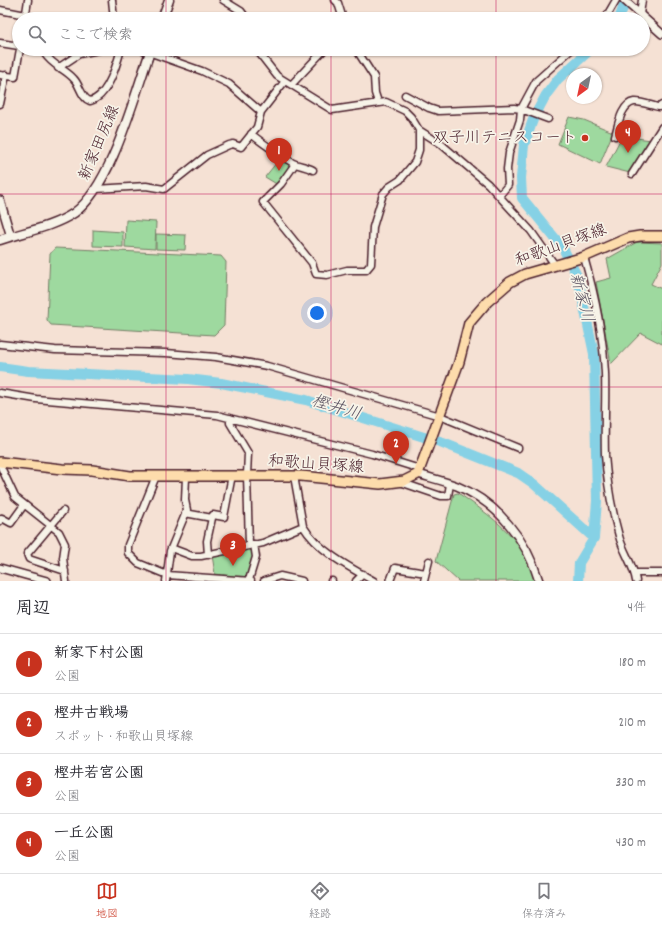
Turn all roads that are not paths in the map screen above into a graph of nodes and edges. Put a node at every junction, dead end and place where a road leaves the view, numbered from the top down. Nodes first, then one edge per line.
1 (28, 0) edge
2 (112, 0) edge
3 (169, 0) edge
4 (223, 0) edge
5 (335, 0) edge
6 (616, 0) edge
7 (624, 0) edge
8 (642, 0) edge
9 (0, 10) edge
10 (26, 12) edge
11 (113, 12) edge
12 (165, 12) edge
13 (242, 12) edge
14 (341, 12) edge
15 (610, 12) edge
16 (638, 12) edge
17 (640, 12) edge
18 (12, 13) edge
19 (650, 23) edge
20 (662, 34) edge
21 (0, 43) edge
22 (12, 45) edge
23 (19, 56) edge
24 (47, 56) edge
25 (76, 56) edge
26 (119, 56) edge
27 (149, 56) edge
28 (166, 56) edge
29 (261, 56) edge
30 (318, 56) edge
31 (360, 56) edge
32 (564, 56) edge
33 (58, 68) junction
34 (3, 75) edge
35 (285, 81) junction
36 (292, 84) junction
37 (405, 95) dead end
38 (378, 102) junction
39 (0, 104) edge
40 (662, 105) edge
41 (521, 109) junction
42 (261, 112) junction
43 (548, 119) dead end
44 (662, 127) edge
45 (419, 130) junction
46 (251, 134) junction
47 (615, 136) dead end
48 (294, 164) junction
49 (313, 170) dead end
50 (632, 174) dead end
51 (96, 189) junction
52 (500, 196) junction
53 (0, 200) edge
54 (662, 236) edge
55 (11, 237) junction
56 (0, 240) edge
57 (581, 257) junction
58 (556, 265) junction
59 (0, 344) edge
60 (0, 393) edge
61 (439, 417) junction
62 (230, 418) junction
63 (518, 448) dead end
64 (0, 462) edge
65 (0, 465) edge
66 (419, 472) junction
67 (232, 475) junction
68 (247, 475) junction
69 (156, 476) junction
70 (294, 476) junction
71 (186, 477) junction
72 (400, 482) junction
73 (450, 484) junction
74 (24, 505) junction
75 (63, 511) dead end
76 (185, 513) junction
77 (212, 518) junction
78 (0, 521) edge
79 (52, 525) junction
80 (303, 526) junction
81 (252, 545) junction
82 (171, 548) junction
83 (208, 554) junction
84 (429, 561) dead end
85 (0, 568) edge
86 (64, 571) junction
87 (426, 573) junction
88 (635, 573) junction
89 (662, 573) edge
90 (363, 574) junction
91 (167, 578) edge
92 (250, 580) edge
93 (47, 581) edge
94 (66, 581) edge
95 (264, 581) edge
96 (302, 581) edge
97 (356, 581) edge
98 (374, 581) edge
99 (390, 581) edge
100 (424, 581) edge
101 (539, 581) edge
102 (636, 581) edge

1 - 10 street
2 - 11 street
3 - 12 main road
4 - 13 street
5 - 14 street
6 - 15 street
7 - 16 street
8 - 17 street
9 - 18 street
19 - 20 street
21 - 22 street
23 - 34 street
24 - 33 street
25 - 33 street
26 - 33 street
27 - 51 main road, 新家田尻線
28 - 42 street
29 - 35 street
30 - 36 street
31 - 38 street
32 - 41 street
34 - 39 street
35 - 36 street
35 - 42 street
36 - 38 street
37 - 41 street
38 - 45 street
40 - 47 street
41 - 43 street
41 - 52 street
42 - 46 street
44 - 50 street
45 - 48 street
45 - 52 street
46 - 48 street
46 - 51 street
48 - 49 street
51 - 55 main road, 新家田尻線
52 - 58 street
53 - 55 street
54 - 57 main road, 和歌山貝塚線
55 - 56 main road, 新家田尻線
57 - 58 main road, 和歌山貝塚線
57 - 88 street
58 - 61 main road, 和歌山貝塚線
59 - 61 street
60 - 62 street
61 - 63 street
61 - 66 main road, 和歌山貝塚線
62 - 66 street
62 - 68 street
64 - 69 main road, 和歌山貝塚線
65 - 74 street
66 - 72 main road, 和歌山貝塚線
66 - 73 street
67 - 68 main road, 和歌山貝塚線
67 - 71 main road, 和歌山貝塚線
67 - 77 street
68 - 70 main road, 和歌山貝塚線
68 - 81 street
69 - 71 main road, 和歌山貝塚線
69 - 91 street
70 - 72 main road, 和歌山貝塚線
70 - 80 street
71 - 76 street
72 - 73 street
73 - 101 street
74 - 78 street
74 - 79 street
75 - 79 street
76 - 77 street
76 - 82 street
77 - 83 street
79 - 86 street
79 - 86 street
80 - 81 street
80 - 90 street
81 - 83 street
81 - 92 street
82 - 83 street
82 - 91 street
84 - 87 street
85 - 93 street
86 - 94 street
87 - 99 street
87 - 100 street
88 - 89 street
88 - 102 street
90 - 97 street
90 - 98 street
91 - 92 street
95 - 96 street

